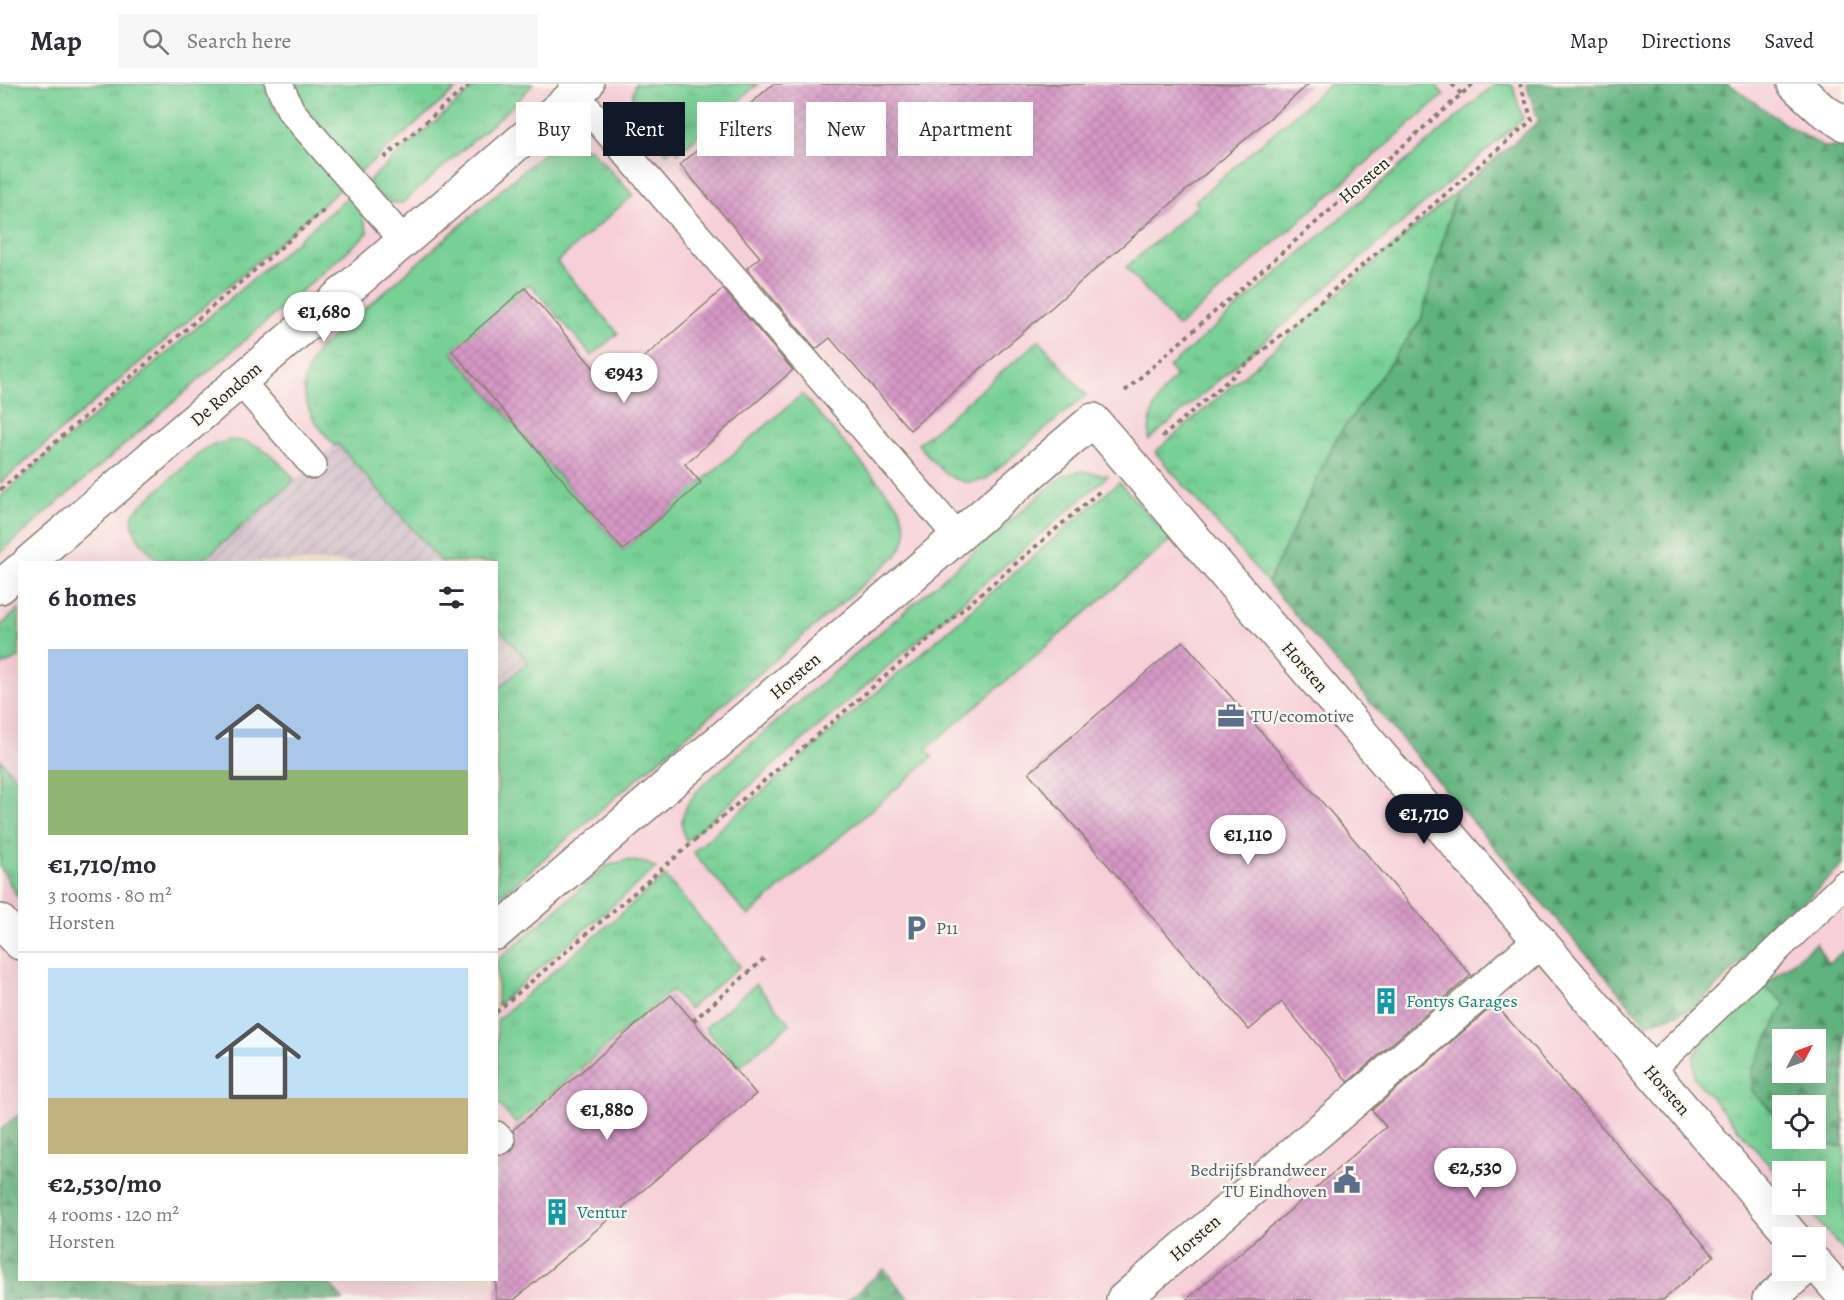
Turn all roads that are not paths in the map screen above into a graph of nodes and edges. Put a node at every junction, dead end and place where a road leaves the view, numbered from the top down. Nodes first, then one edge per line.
1 (279, 84) edge
2 (1794, 84) edge
3 (578, 87) edge
4 (1844, 124) edge
5 (404, 241) junction
6 (240, 381) junction
7 (313, 465) dead end
8 (957, 536) junction
9 (29, 561) edge
10 (18, 572) edge
11 (0, 587) edge
12 (1844, 885) edge
13 (0, 921) edge
14 (498, 931) edge
15 (18, 941) edge
16 (1540, 941) junction
17 (1650, 1071) junction
18 (1785, 1227) edge
19 (1826, 1276) edge
20 (1791, 1281) edge
21 (1844, 1296) edge
22 (1123, 1300) edge
23 (1769, 1300) edge

1 - 5 lane
2 - 4 street
3 - 5 street, De Rondom
3 - 8 lane
5 - 6 street, De Rondom
6 - 7 lane
6 - 9 street, De Rondom
8 - 14 street, Horsten
8 - 16 street, Horsten
10 - 11 street
12 - 17 lane
13 - 15 street
16 - 17 street, Horsten
16 - 22 street, Horsten
17 - 18 street, Horsten
19 - 21 street
20 - 23 street

